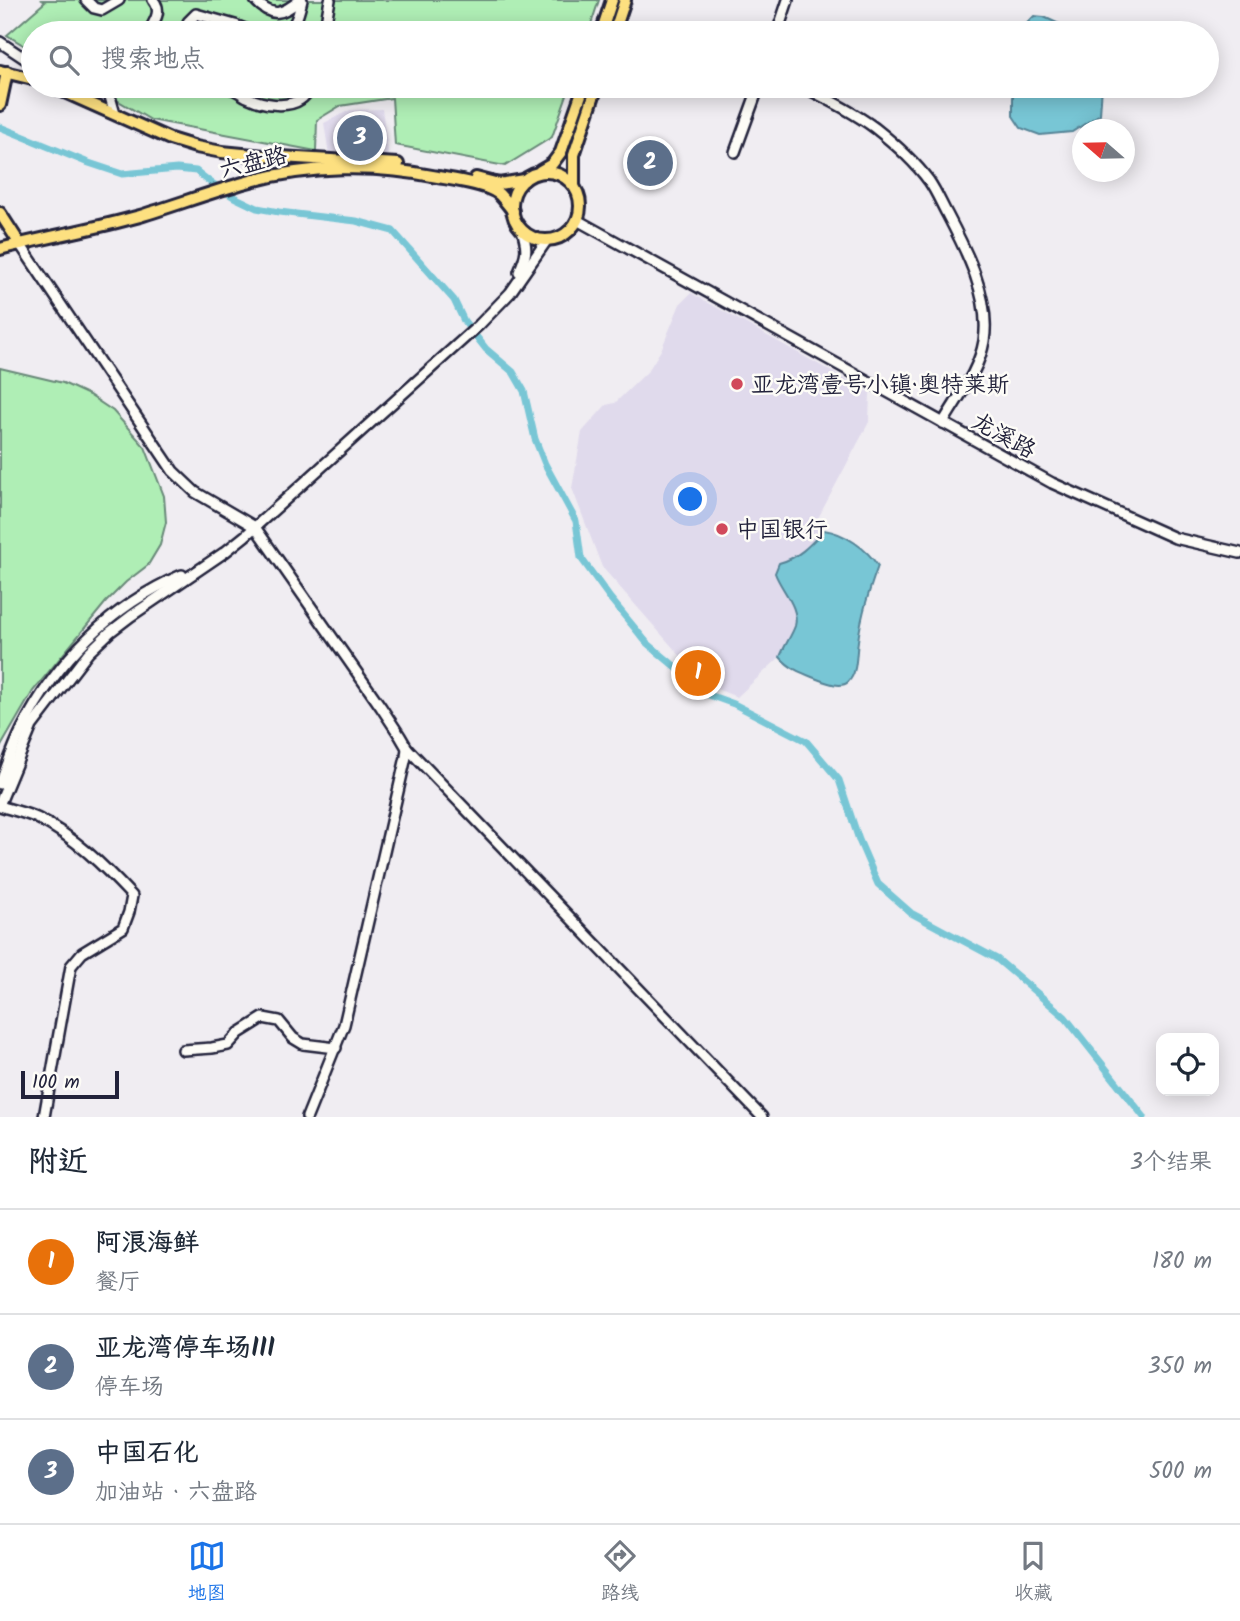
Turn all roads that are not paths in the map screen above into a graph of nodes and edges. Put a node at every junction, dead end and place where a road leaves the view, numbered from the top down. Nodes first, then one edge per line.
1 (86, 0) edge
2 (119, 0) edge
3 (153, 0) edge
4 (249, 0) edge
5 (255, 0) edge
6 (301, 0) edge
7 (330, 0) edge
8 (612, 0) edge
9 (625, 0) edge
10 (788, 0) edge
11 (265, 10) junction
12 (155, 21) edge
13 (189, 21) edge
14 (221, 21) edge
15 (296, 21) edge
16 (326, 21) edge
17 (605, 21) edge
18 (618, 21) edge
19 (781, 21) edge
20 (0, 42) edge
21 (21, 56) edge
22 (3, 72) edge
23 (21, 76) edge
24 (81, 98) edge
25 (110, 98) edge
26 (251, 98) edge
27 (302, 98) edge
28 (580, 98) edge
29 (593, 98) edge
30 (755, 98) edge
31 (825, 98) edge
32 (0, 105) edge
33 (115, 114) junction
34 (735, 152) dead end
35 (537, 173) junction
36 (524, 180) junction
37 (574, 186) junction
38 (513, 211) junction
39 (0, 213) edge
40 (577, 220) junction
41 (523, 230) junction
42 (547, 240) junction
43 (20, 244) junction
44 (0, 249) edge
45 (510, 293) junction
46 (943, 423) junction
47 (255, 527) junction
48 (1240, 553) edge
49 (206, 564) junction
50 (407, 748) junction
51 (0, 784) edge
52 (0, 804) edge
53 (336, 1048) junction
54 (183, 1050) dead end
55 (44, 1117) edge
56 (307, 1117) edge
57 (762, 1117) edge

1 - 2 street
3 - 12 street
4 - 11 street
5 - 11 street
6 - 11 street
6 - 15 street
7 - 16 street
8 - 17 main road
9 - 18 main road
10 - 19 street
13 - 14 street
20 - 21 street
22 - 23 main road
22 - 32 main road
24 - 33 main road, 六盘路
25 - 33 street
26 - 27 street
28 - 35 main road
29 - 37 main road
30 - 34 street
31 - 46 street
33 - 36 main road, 六盘路
35 - 36 main road
35 - 37 main road
36 - 38 main road
37 - 40 main road
38 - 41 main road
38 - 43 main road, 六盘路
39 - 43 main road
40 - 42 main road
40 - 46 street, 龙溪路
41 - 42 main road
41 - 45 street
42 - 45 street
43 - 44 main road, 六盘路
43 - 47 street
45 - 47 street
46 - 48 street, 龙溪路
47 - 49 street
47 - 50 street
49 - 51 street
49 - 52 street
50 - 53 street
50 - 57 street
52 - 55 street
53 - 54 street
53 - 56 street

